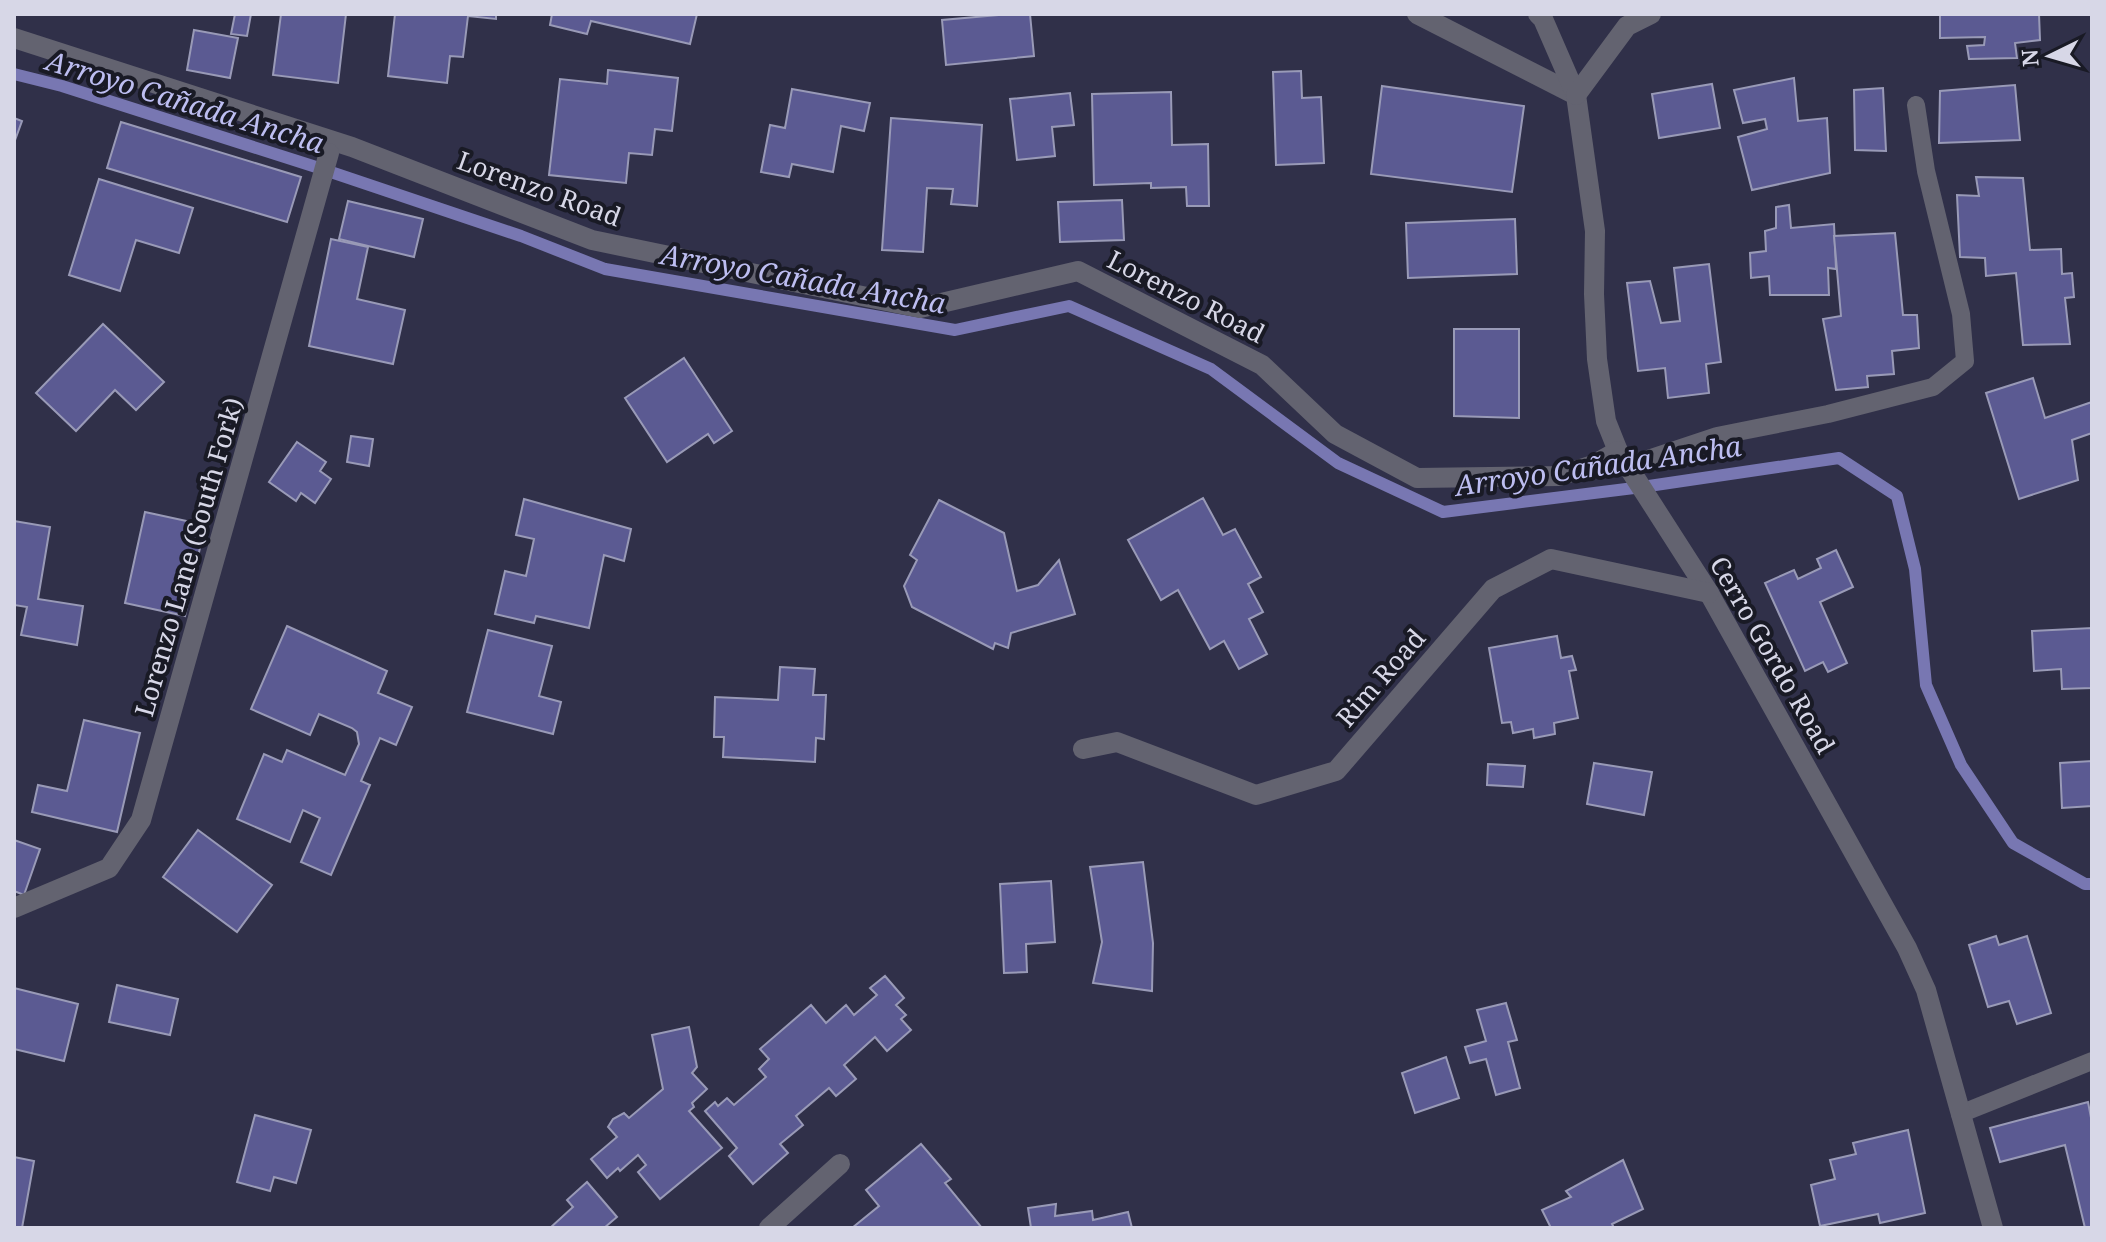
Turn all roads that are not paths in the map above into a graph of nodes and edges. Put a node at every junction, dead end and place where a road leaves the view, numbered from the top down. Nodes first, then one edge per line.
1 (1417, 14) edge
2 (1538, 14) edge
3 (1651, 14) edge
4 (14, 38) edge
5 (1576, 95) junction
6 (1916, 105) dead end
7 (329, 153) dead end
8 (1622, 458) junction
9 (1709, 593) junction
10 (1083, 749) dead end
11 (14, 908) edge
12 (2092, 1061) edge
13 (1960, 1114) junction
14 (840, 1164) dead end
15 (769, 1228) edge
16 (1993, 1228) edge

1 - 5 street
2 - 5 street, Cerro Gordo Road
3 - 5 street
4 - 8 street, Lorenzo Road
5 - 8 street, Cerro Gordo Road
6 - 8 lane
7 - 11 street, Lorenzo Lane (South Fork)
8 - 9 street, Cerro Gordo Road
9 - 10 street, Rim Road
9 - 13 street, Cerro Gordo Road
12 - 13 lane
13 - 16 street, Cerro Gordo Road
14 - 15 street

